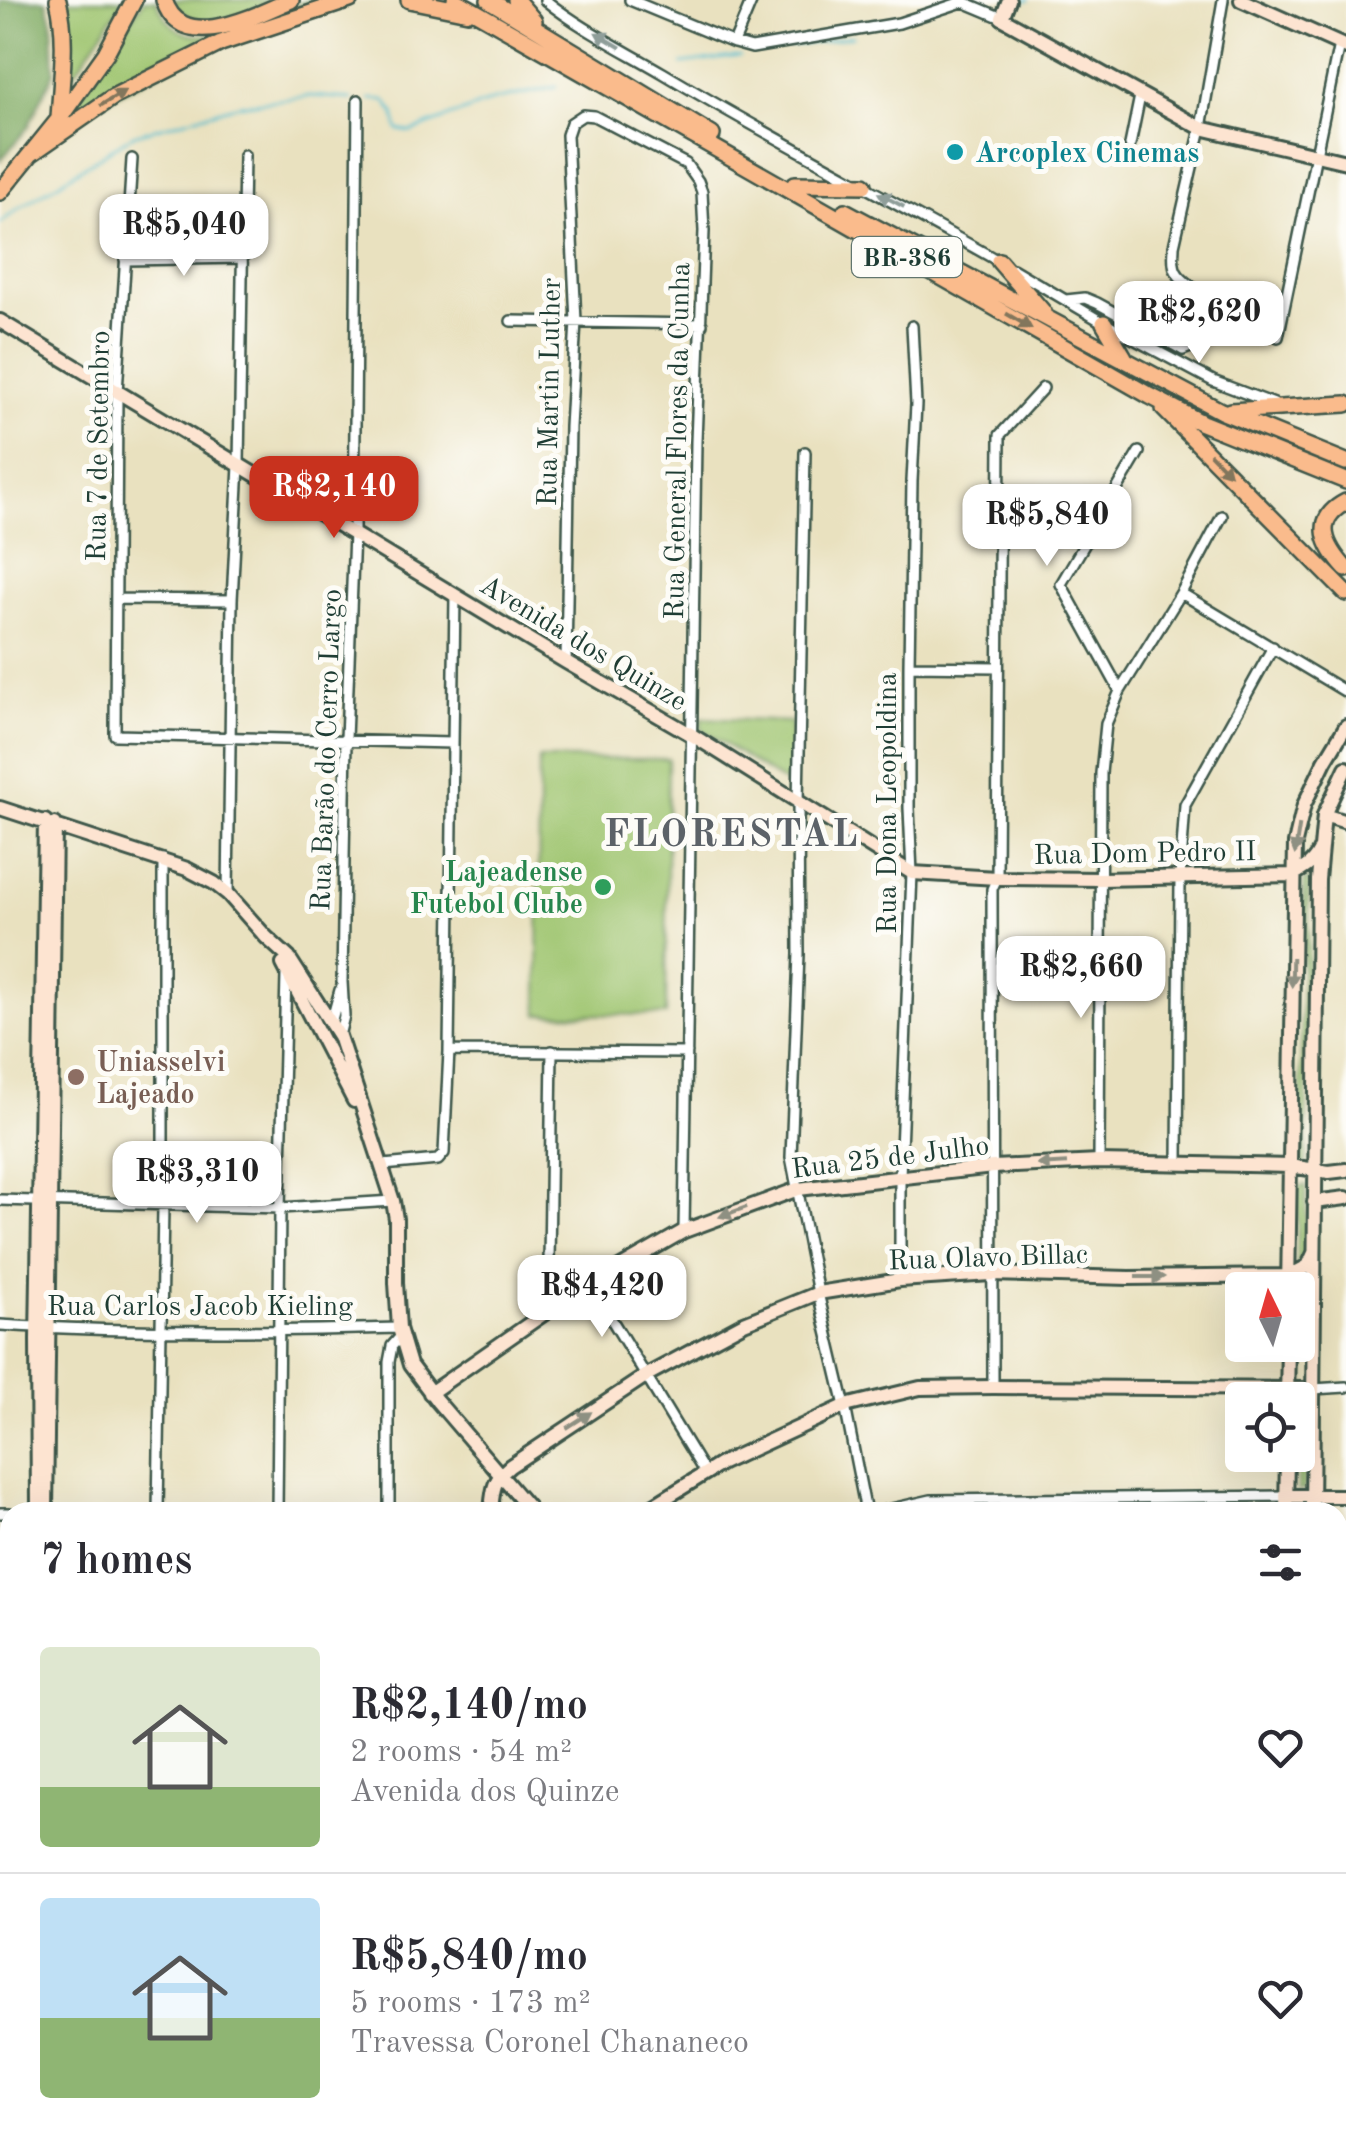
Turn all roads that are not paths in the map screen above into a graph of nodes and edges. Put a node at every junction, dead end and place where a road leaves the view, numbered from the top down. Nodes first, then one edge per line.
1 (58, 0) edge
2 (134, 0) edge
3 (164, 0) edge
4 (291, 0) edge
5 (350, 0) edge
6 (408, 0) edge
7 (454, 0) edge
8 (489, 0) edge
9 (516, 0) edge
10 (546, 0) edge
11 (630, 0) edge
12 (752, 0) edge
13 (1009, 0) edge
14 (1223, 0) edge
15 (1242, 0) edge
16 (961, 1) edge
17 (477, 14) junction
18 (1002, 18) junction
19 (547, 36) junction
20 (734, 43) junction
21 (1342, 46) edge
22 (1140, 96) junction
23 (358, 100) dead end
24 (59, 120) junction
25 (1201, 128) junction
26 (1130, 145) dead end
27 (32, 154) junction
28 (244, 155) dead end
29 (1315, 156) junction
30 (132, 159) dead end
31 (1346, 162) edge
32 (795, 184) junction
33 (864, 185) junction
34 (0, 192) edge
35 (702, 192) joint
36 (243, 258) junction
37 (125, 260) junction
38 (999, 261) junction
39 (1066, 300) junction
40 (1049, 318) junction
41 (511, 321) dead end
42 (576, 321) junction
43 (0, 322) edge
44 (1104, 323) junction
45 (702, 324) junction
46 (912, 326) dead end
47 (1278, 337) dead end
48 (1126, 360) junction
49 (1043, 388) dead end
50 (117, 392) junction
51 (1150, 396) junction
52 (1346, 404) edge
53 (1286, 409) junction
54 (1221, 411) junction
55 (804, 452) dead end
56 (1140, 452) dead end
57 (1346, 462) edge
58 (240, 465) junction
59 (1346, 480) edge
60 (1346, 502) edge
61 (1222, 516) dead end
62 (354, 532) junction
63 (1346, 569) edge
64 (1181, 593) junction
65 (1346, 593) edge
66 (455, 594) junction
67 (116, 599) junction
68 (232, 600) junction
69 (1273, 648) junction
70 (566, 662) junction
71 (909, 666) junction
72 (997, 667) junction
73 (1120, 691) junction
74 (1346, 692) edge
75 (1346, 726) edge
76 (692, 735) junction
77 (231, 738) junction
78 (346, 739) junction
79 (452, 743) junction
80 (1325, 761) junction
81 (1346, 768) edge
82 (798, 803) junction
83 (0, 808) edge
84 (1324, 815) junction
85 (50, 822) junction
86 (1346, 822) edge
87 (1321, 846) junction
88 (162, 859) junction
89 (912, 873) junction
90 (1293, 875) junction
91 (997, 878) junction
92 (1180, 878) junction
93 (1101, 879) junction
94 (228, 894) junction
95 (288, 964) junction
96 (328, 1034) junction
97 (552, 1050) junction
98 (448, 1051) junction
99 (687, 1053) junction
100 (1099, 1162) junction
101 (1178, 1164) junction
102 (383, 1165) junction
103 (1290, 1166) junction
104 (993, 1167) junction
105 (1315, 1170) junction
106 (1346, 1170) edge
107 (900, 1176) junction
108 (798, 1188) junction
109 (1346, 1198) edge
110 (0, 1200) edge
111 (393, 1201) junction
112 (1314, 1202) junction
113 (44, 1203) junction
114 (163, 1206) junction
115 (280, 1208) junction
116 (684, 1230) junction
117 (1314, 1253) junction
118 (1288, 1272) edge
119 (1301, 1272) edge
120 (992, 1274) junction
121 (900, 1280) junction
122 (1225, 1281) edge
123 (590, 1284) junction
124 (818, 1293) junction
125 (565, 1300) junction
126 (0, 1325) edge
127 (43, 1327) junction
128 (160, 1332) junction
129 (280, 1332) junction
130 (400, 1332) junction
131 (412, 1368) junction
132 (647, 1375) junction
133 (389, 1377) junction
134 (1313, 1382) edge
135 (992, 1387) junction
136 (1346, 1387) edge
137 (1315, 1389) edge
138 (430, 1392) junction
139 (1225, 1393) edge
140 (43, 1404) junction
141 (845, 1406) junction
142 (1287, 1472) edge
143 (1312, 1472) edge
144 (705, 1473) junction
145 (499, 1475) junction
146 (1286, 1496) junction
147 (1312, 1496) junction
148 (1346, 1496) edge
149 (998, 1500) joint
150 (38, 1502) edge
151 (46, 1502) edge
152 (158, 1502) edge
153 (277, 1502) edge
154 (388, 1502) edge
155 (492, 1502) edge
156 (523, 1502) edge
157 (659, 1502) edge
158 (864, 1502) edge
159 (922, 1502) edge
160 (1286, 1502) edge
161 (1312, 1502) edge

1 - 24 highway
2 - 24 highway
3 - 4 highway
27 -> 5 highway
6 - 17 highway
7 - 17 highway, BR-386
8 - 19 highway, BR-386
9 - 19 highway
33 -> 10 street
11 - 20 street
12 - 20 street
13 - 18 street
14 - 25 street
15 - 21 street
16 - 18 street
16 - 20 street
17 -> 51 highway, BR-386
18 - 22 street
19 - 32 highway, BR-386
21 - 29 street
22 - 25 street
22 - 26 street
23 - 62 street, Rua Barão do Cerro Largo
24 - 27 highway
25 - 29 street
25 - 39 street
27 - 34 highway
28 - 36 street
29 - 31 street
29 - 47 street
30 - 37 street, Rua 7 de Setembro
32 - 33 highway
32 - 40 highway, BR-386
38 -> 33 street
35 - 42 street, Rua Martin Luther
35 - 45 street, Rua General Flores da Cunha
36 - 37 street
36 - 58 street
37 - 50 street, Rua 7 de Setembro
38 - 39 street
38 - 40 highway
39 - 44 street
40 - 48 highway, BR-386
41 - 42 street
42 - 45 street
42 - 70 street, Rua Martin Luther
43 - 50 street, Avenida dos Quinze
44 - 48 highway
44 - 53 street
45 - 76 street, Rua General Flores da Cunha
46 - 71 street, Rua Dona Leopoldina
48 - 54 highway, BR-386
49 - 72 street
50 - 58 street, Avenida dos Quinze
50 - 67 street, Rua 7 de Setembro
51 - 59 highway, BR-386
51 -> 65 highway
52 - 53 highway
53 - 54 highway
54 - 57 highway, BR-386
55 - 82 street
56 - 73 street
58 - 62 street, Avenida dos Quinze
58 - 68 street
60 - 63 highway
61 - 64 street
62 - 66 street, Avenida dos Quinze
62 - 78 street, Rua Barão do Cerro Largo
64 - 69 street
64 - 73 street
66 - 70 street, Avenida dos Quinze
66 - 79 street
67 - 68 street
67 - 77 street, Rua 7 de Setembro
68 - 77 street
69 - 74 street
69 - 92 street
70 - 76 street, Avenida dos Quinze
71 - 72 street
71 - 89 street, Rua Dona Leopoldina
72 - 91 street
73 - 93 street
75 - 80 street
76 - 82 street, Avenida dos Quinze
76 - 99 street, Rua General Flores da Cunha
77 - 78 street
77 - 94 street
78 - 79 street
78 - 96 street, Rua Barão do Cerro Largo
79 - 98 street
80 - 84 street
80 -> 90 street
81 - 84 street
82 - 89 street, Avenida dos Quinze
82 - 108 street
83 - 85 street
84 - 86 street
84 - 87 street
85 - 88 street
85 - 113 street
87 - 90 street
87 - 105 street
88 - 94 street
88 - 114 street
89 - 91 street, Avenida dos Quinze
89 - 107 street, Rua Dona Leopoldina
90 - 92 street, Rua Dom Pedro II
90 -> 103 street
91 - 93 street, Rua Dom Pedro II
91 - 104 street
92 - 93 street, Rua Dom Pedro II
92 - 101 street
93 - 100 street
94 - 95 street
95 - 96 street
95 - 115 street
96 - 102 street
97 - 98 street
97 - 99 street
97 - 125 street
98 - 102 street
99 - 116 street, Rua General Flores da Cunha
100 - 101 street, Rua 25 de Julho
100 -> 104 street, Rua 25 de Julho
101 - 103 street, Rua 25 de Julho
102 - 111 street
103 - 105 street, Rua 25 de Julho
103 - 118 street
104 - 107 street, Rua 25 de Julho
104 - 120 street
105 - 106 street, Rua 25 de Julho
105 - 112 street
107 - 108 street, Rua 25 de Julho
107 - 121 street, Rua Dona Leopoldina
108 -> 116 street, Rua 25 de Julho
108 - 124 street
109 - 112 street
110 - 113 street
111 - 115 street
111 - 130 street
112 - 117 street
113 - 114 street
113 - 127 street
114 - 115 street
114 - 128 street
115 - 129 street
116 - 123 street, Rua 25 de Julho
117 - 119 street
117 - 134 street
120 - 121 street, Rua Olavo Billac
120 -> 122 street, Rua Olavo Billac
120 - 135 street
121 - 124 street, Rua Olavo Billac
123 - 125 street, Rua 25 de Julho
123 - 132 street
124 - 132 street, Rua Olavo Billac
124 - 141 street
125 - 138 street, Rua 25 de Julho
126 - 127 street, Rua Carlos Jacob Kieling
127 - 128 street, Rua Carlos Jacob Kieling
127 - 140 street
128 - 129 street, Rua Carlos Jacob Kieling
128 - 152 street
129 - 130 street, Rua Carlos Jacob Kieling
129 - 153 street
130 - 131 street
130 - 133 street
131 - 133 street
131 - 138 street
132 - 144 street
145 -> 132 street, Rua Olavo Billac
133 - 154 street
135 - 139 street
135 - 141 street
136 - 137 street
138 - 145 street
140 - 150 street
140 - 151 street
141 - 144 street
141 - 158 street
142 - 146 street
143 - 147 street
144 - 157 street
145 - 155 street
145 - 156 street
146 - 147 street
146 - 149 street
146 - 160 street
147 - 148 street
147 - 161 street
149 - 159 street

